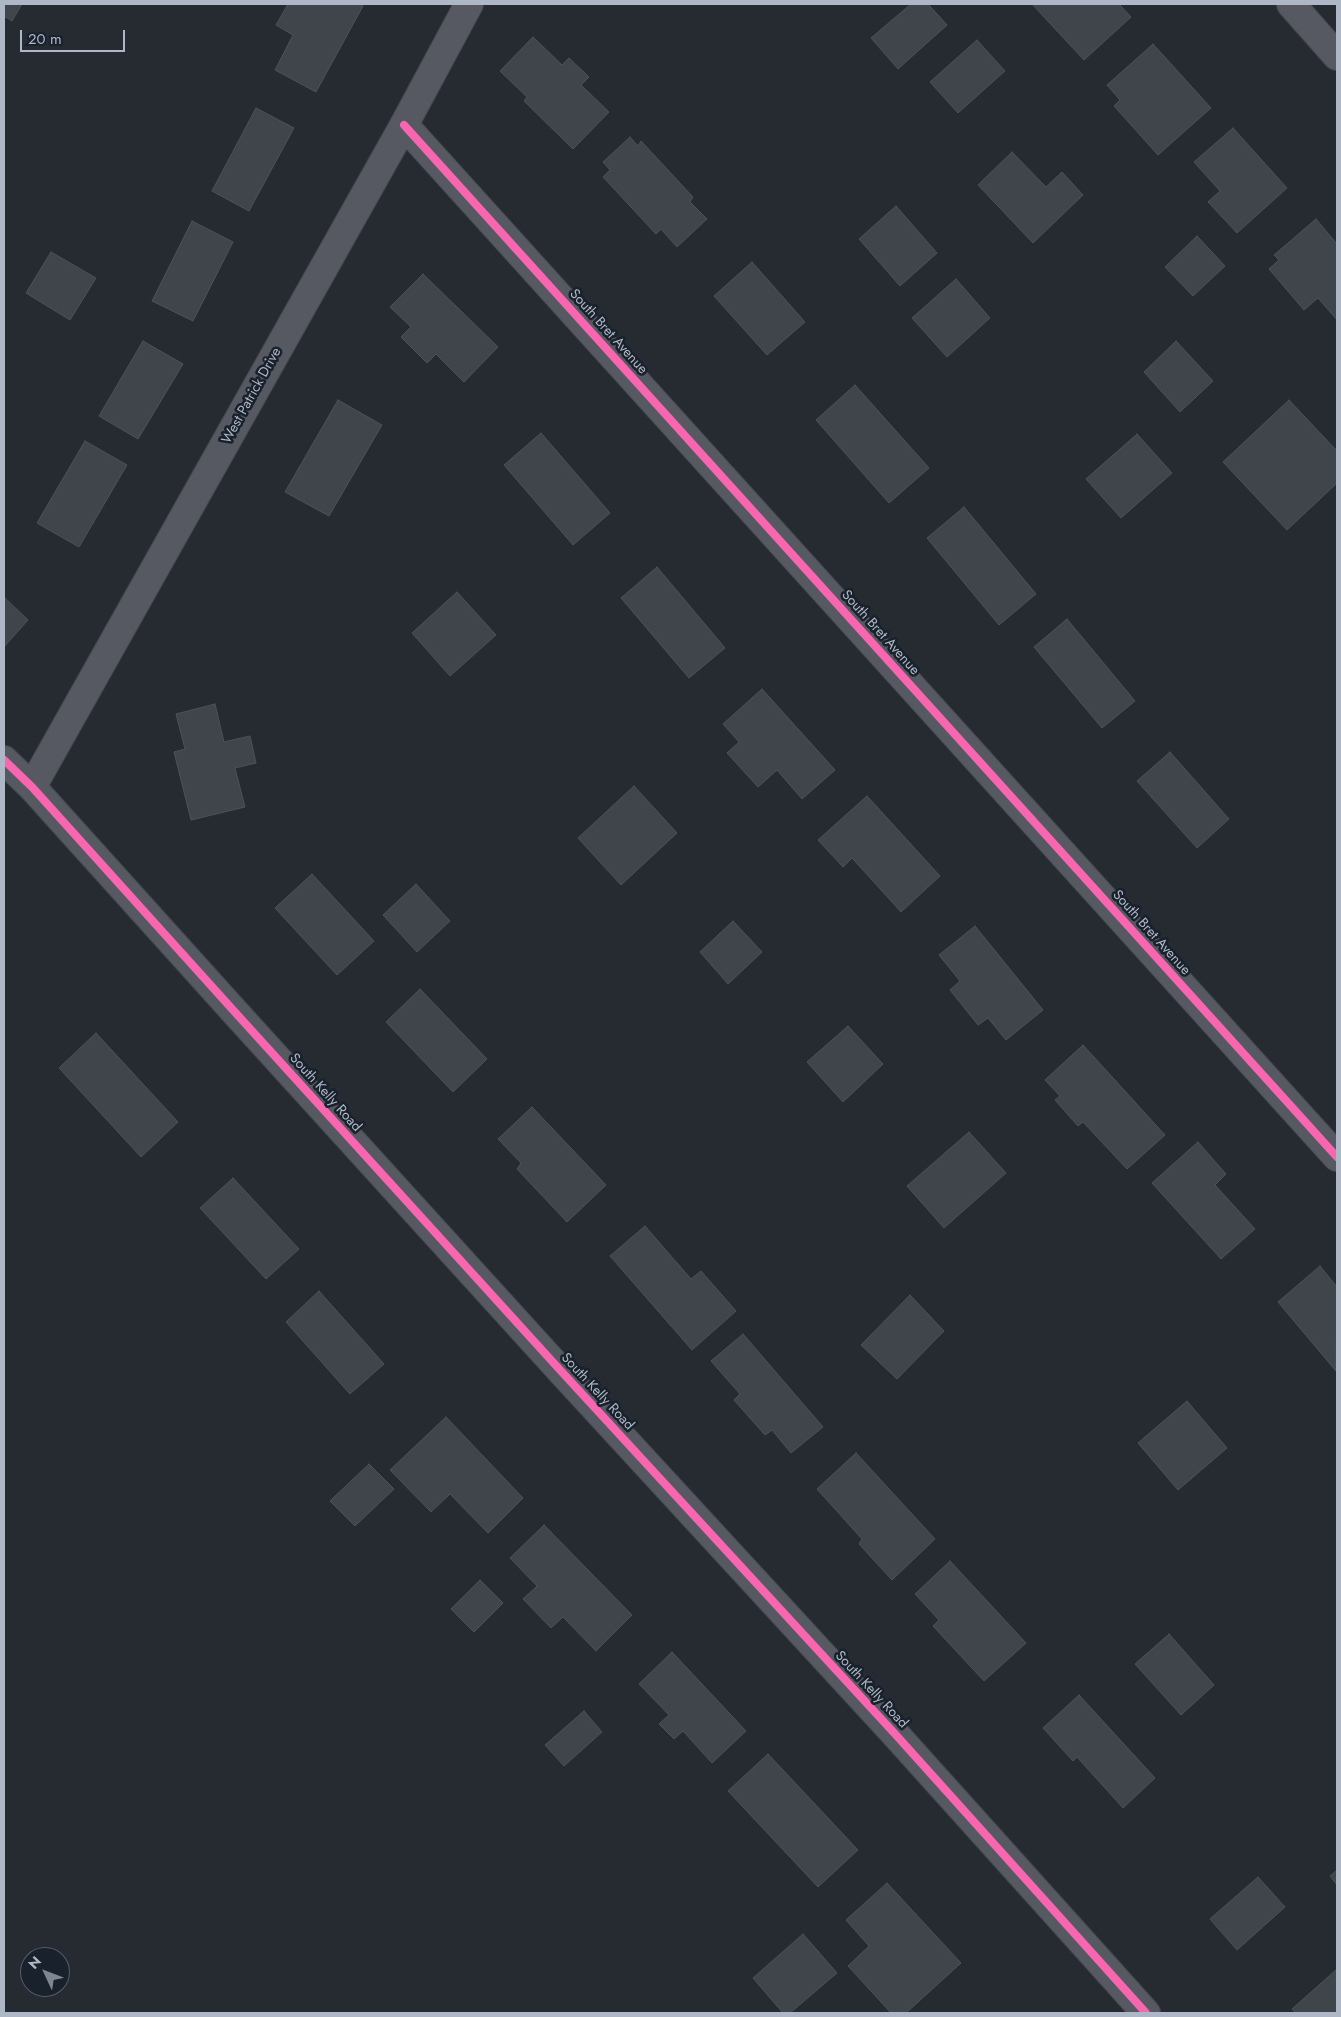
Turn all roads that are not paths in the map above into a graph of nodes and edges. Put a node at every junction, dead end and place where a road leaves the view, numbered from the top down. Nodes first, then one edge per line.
1 (469, 4) edge
2 (1291, 4) edge
3 (1337, 56) edge
4 (404, 125) junction
5 (4, 760) edge
6 (32, 787) junction
7 (1337, 1157) edge
8 (1146, 2013) edge

1 - 4 street, West Patrick Drive
2 - 3 street
4 - 6 street, West Patrick Drive
4 - 7 street, South Bret Avenue
5 - 6 street, South Kelly Road
6 - 8 street, South Kelly Road

